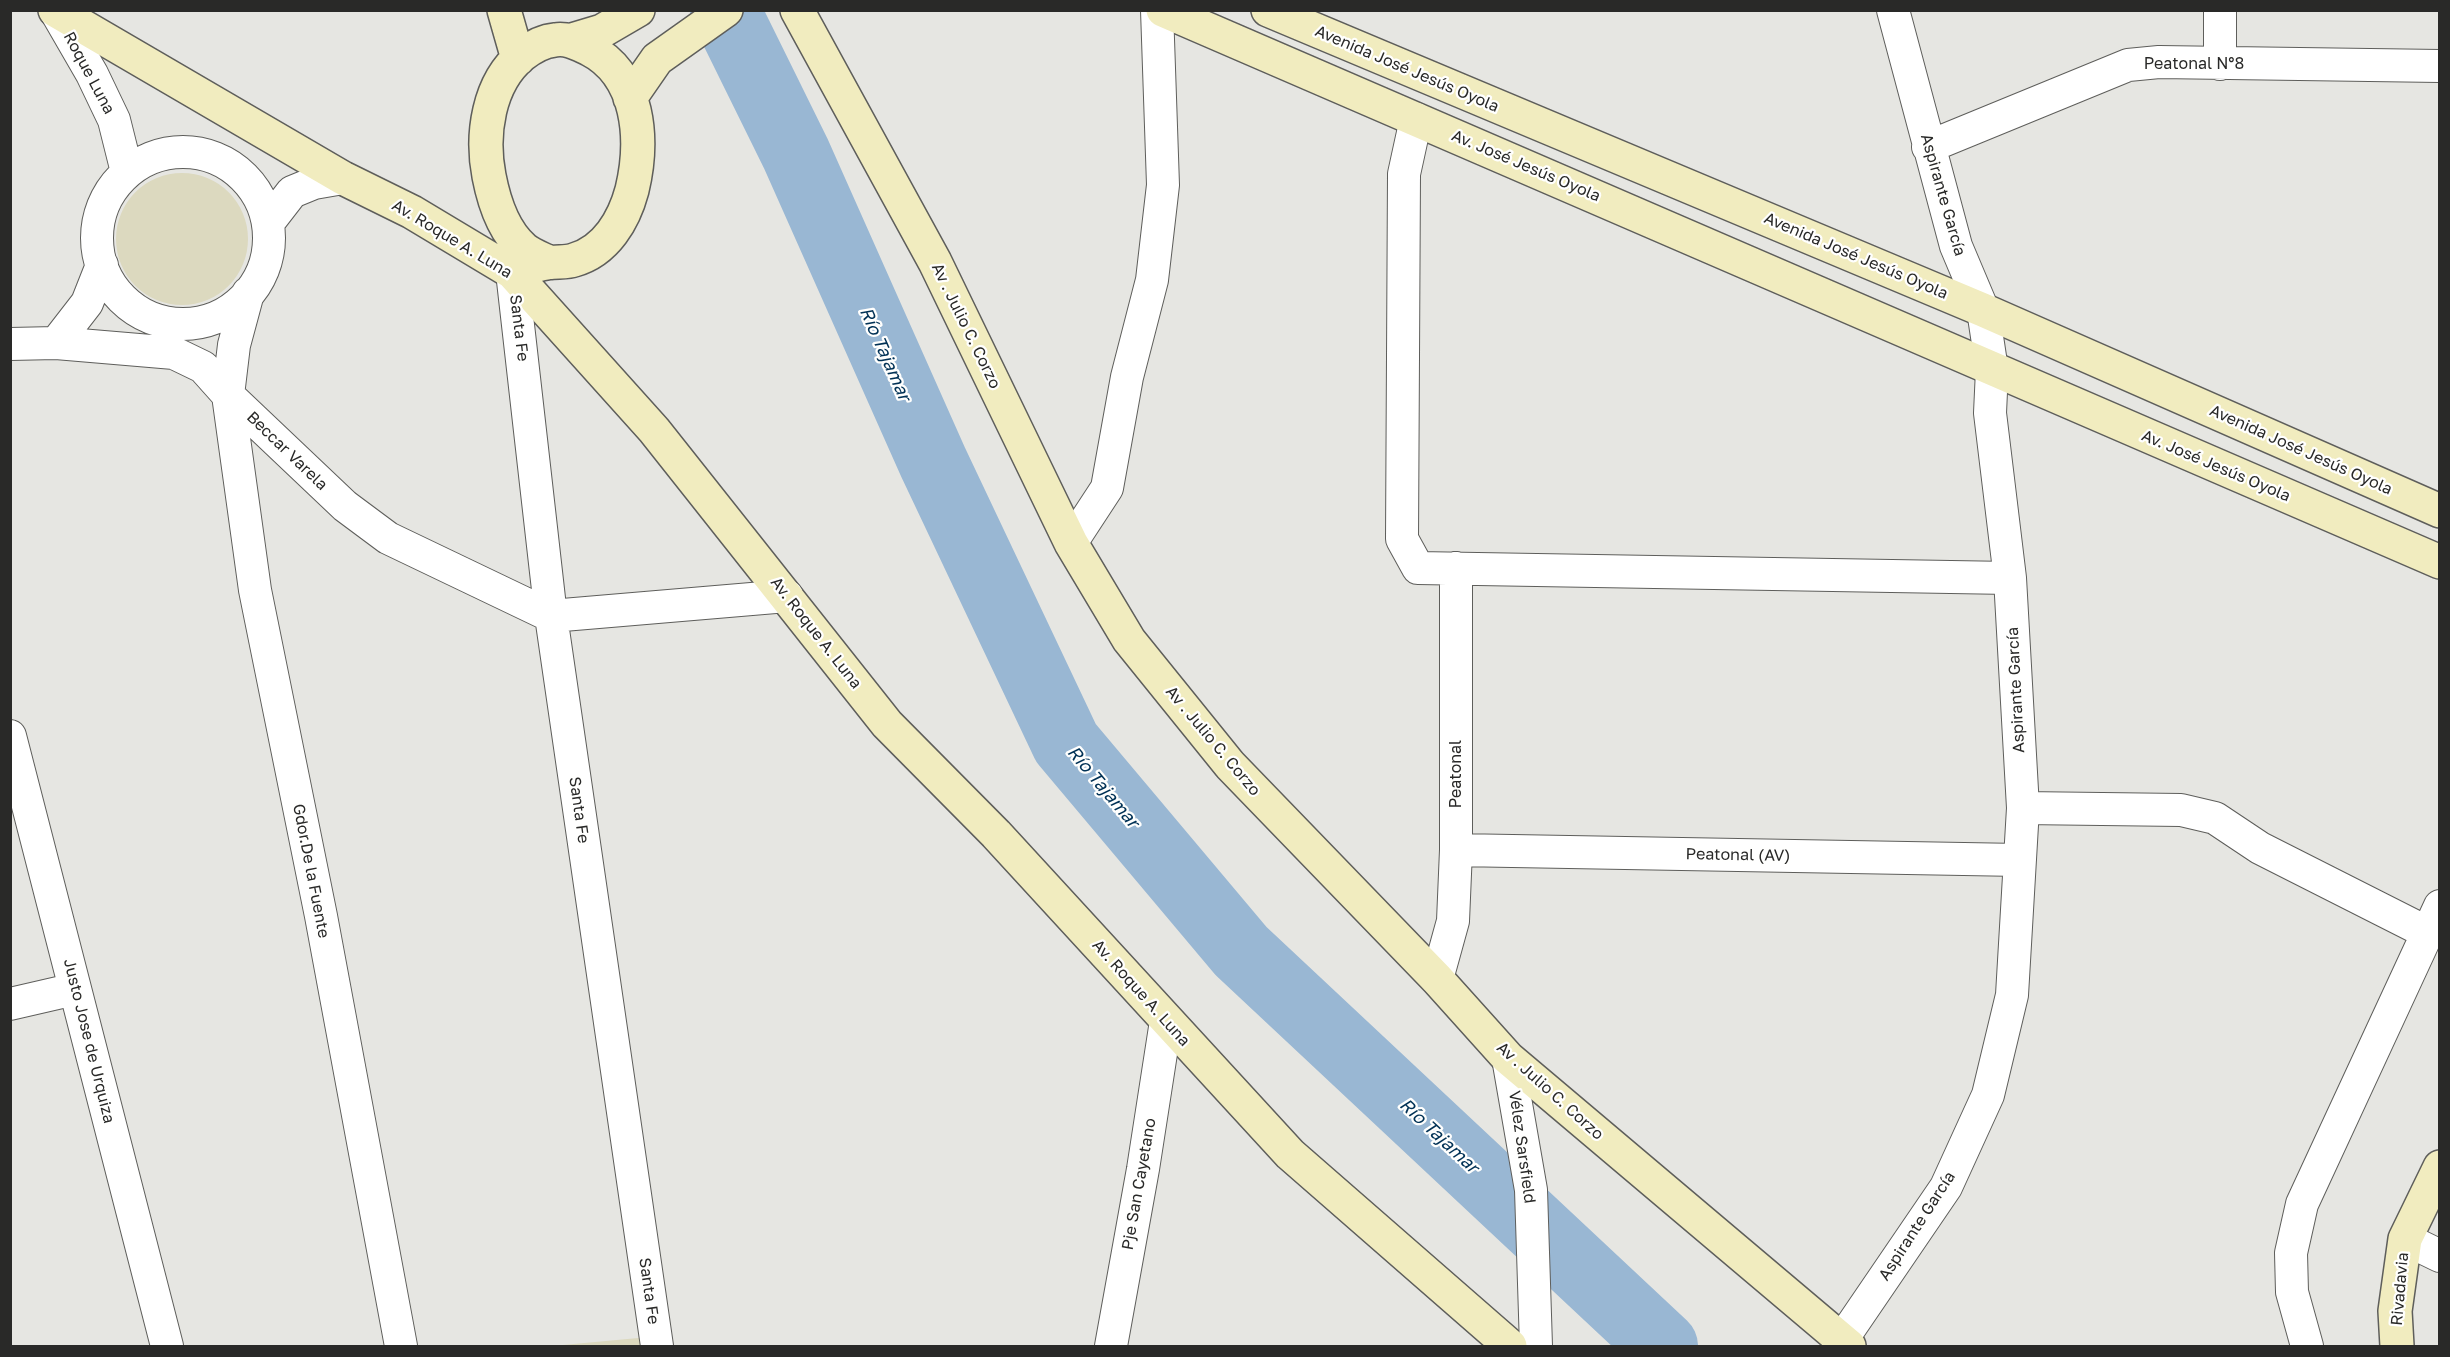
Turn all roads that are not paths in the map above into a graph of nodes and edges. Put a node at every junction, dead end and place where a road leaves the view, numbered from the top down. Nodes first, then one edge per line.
1 (55, 10) edge
2 (504, 10) edge
3 (638, 10) edge
4 (726, 10) edge
5 (797, 10) edge
6 (1157, 10) edge
7 (1163, 10) edge
8 (1268, 10) edge
9 (1893, 10) edge
10 (2220, 10) edge
11 (572, 40) junction
12 (518, 59) junction
13 (2220, 64) junction
14 (2439, 66) edge
15 (630, 98) junction
16 (1416, 118) junction
17 (1928, 147) junction
18 (127, 172) junction
19 (343, 178) junction
20 (495, 204) junction
21 (268, 223) junction
22 (548, 262) junction
23 (102, 266) junction
24 (512, 272) junction
25 (248, 293) junction
26 (1983, 310) junction
27 (56, 343) junction
28 (10, 344) edge
29 (1992, 370) junction
30 (228, 395) junction
31 (2439, 511) edge
32 (1071, 543) junction
33 (2439, 562) edge
34 (1456, 568) junction
35 (2010, 578) junction
36 (787, 596) junction
37 (551, 616) junction
38 (10, 736) edge
39 (2023, 808) junction
40 (1456, 850) junction
41 (2020, 860) junction
42 (2432, 919) edge
43 (1437, 979) junction
44 (75, 989) junction
45 (10, 1004) edge
46 (1166, 1021) junction
47 (1508, 1058) junction
48 (2439, 1167) edge
49 (2404, 1239) junction
50 (2439, 1256) edge
51 (1845, 1344) edge
52 (167, 1347) edge
53 (401, 1347) edge
54 (657, 1347) edge
55 (1111, 1347) edge
56 (1510, 1347) edge
57 (1536, 1347) edge
58 (2307, 1347) edge
59 (2397, 1347) edge

1 - 18 street, Roque Luna
1 - 19 street, Av. Roque A. Luna
2 - 12 street
3 - 11 street
4 - 15 street
5 - 32 street, Av . Julio C. Corzo
6 - 32 street
7 - 16 street, Av. José Jesús Oyola
8 - 26 street, Avenida José Jesús Oyola
9 - 17 street, Aspirante García
10 - 13 street
11 - 12 street
11 - 15 street
12 - 20 street
13 - 14 street, Peatonal N°8
13 - 17 street, Peatonal N°8
15 - 22 street
16 - 29 street, Av. José Jesús Oyola
16 - 34 street
17 - 26 street, Aspirante García
18 - 21 street
18 - 23 street
19 - 21 street
19 - 24 street, Av. Roque A. Luna
20 - 22 street
20 - 24 street
21 - 25 street
22 - 24 street
23 - 25 street
23 - 27 street
24 - 36 street, Av. Roque A. Luna
24 - 37 street, Santa Fe
25 - 30 street, Gdor.De la Fuente
26 - 29 street, Aspirante García
26 - 31 street, Avenida José Jesús Oyola
27 - 28 street, Beccar Varela
27 - 30 street, Beccar Varela
29 - 33 street, Av. José Jesús Oyola
29 - 35 street, Aspirante García
30 - 37 street, Beccar Varela
30 - 53 street, Gdor.De la Fuente
32 - 43 street, Av . Julio C. Corzo
34 - 35 street
34 - 40 street, Peatonal
35 - 39 street, Aspirante García
36 - 37 street
36 - 46 street, Av. Roque A. Luna
37 - 54 street, Santa Fe
38 - 44 street, Justo Jose de Urquiza
39 - 41 street, Aspirante García
39 - 42 street
40 - 41 street, Peatonal (AV)
40 - 43 street, Peatonal
41 - 51 street, Aspirante García
42 - 58 street
43 - 47 street, Av . Julio C. Corzo
44 - 45 street
44 - 52 street, Justo Jose de Urquiza
46 - 55 street, Pje San Cayetano
46 - 56 street, Av. Roque A. Luna
47 - 51 street, Av . Julio C. Corzo
47 - 57 street, Vélez Sarsfield
48 - 49 street, Rivadavia
49 - 50 street
49 - 59 street, Rivadavia

